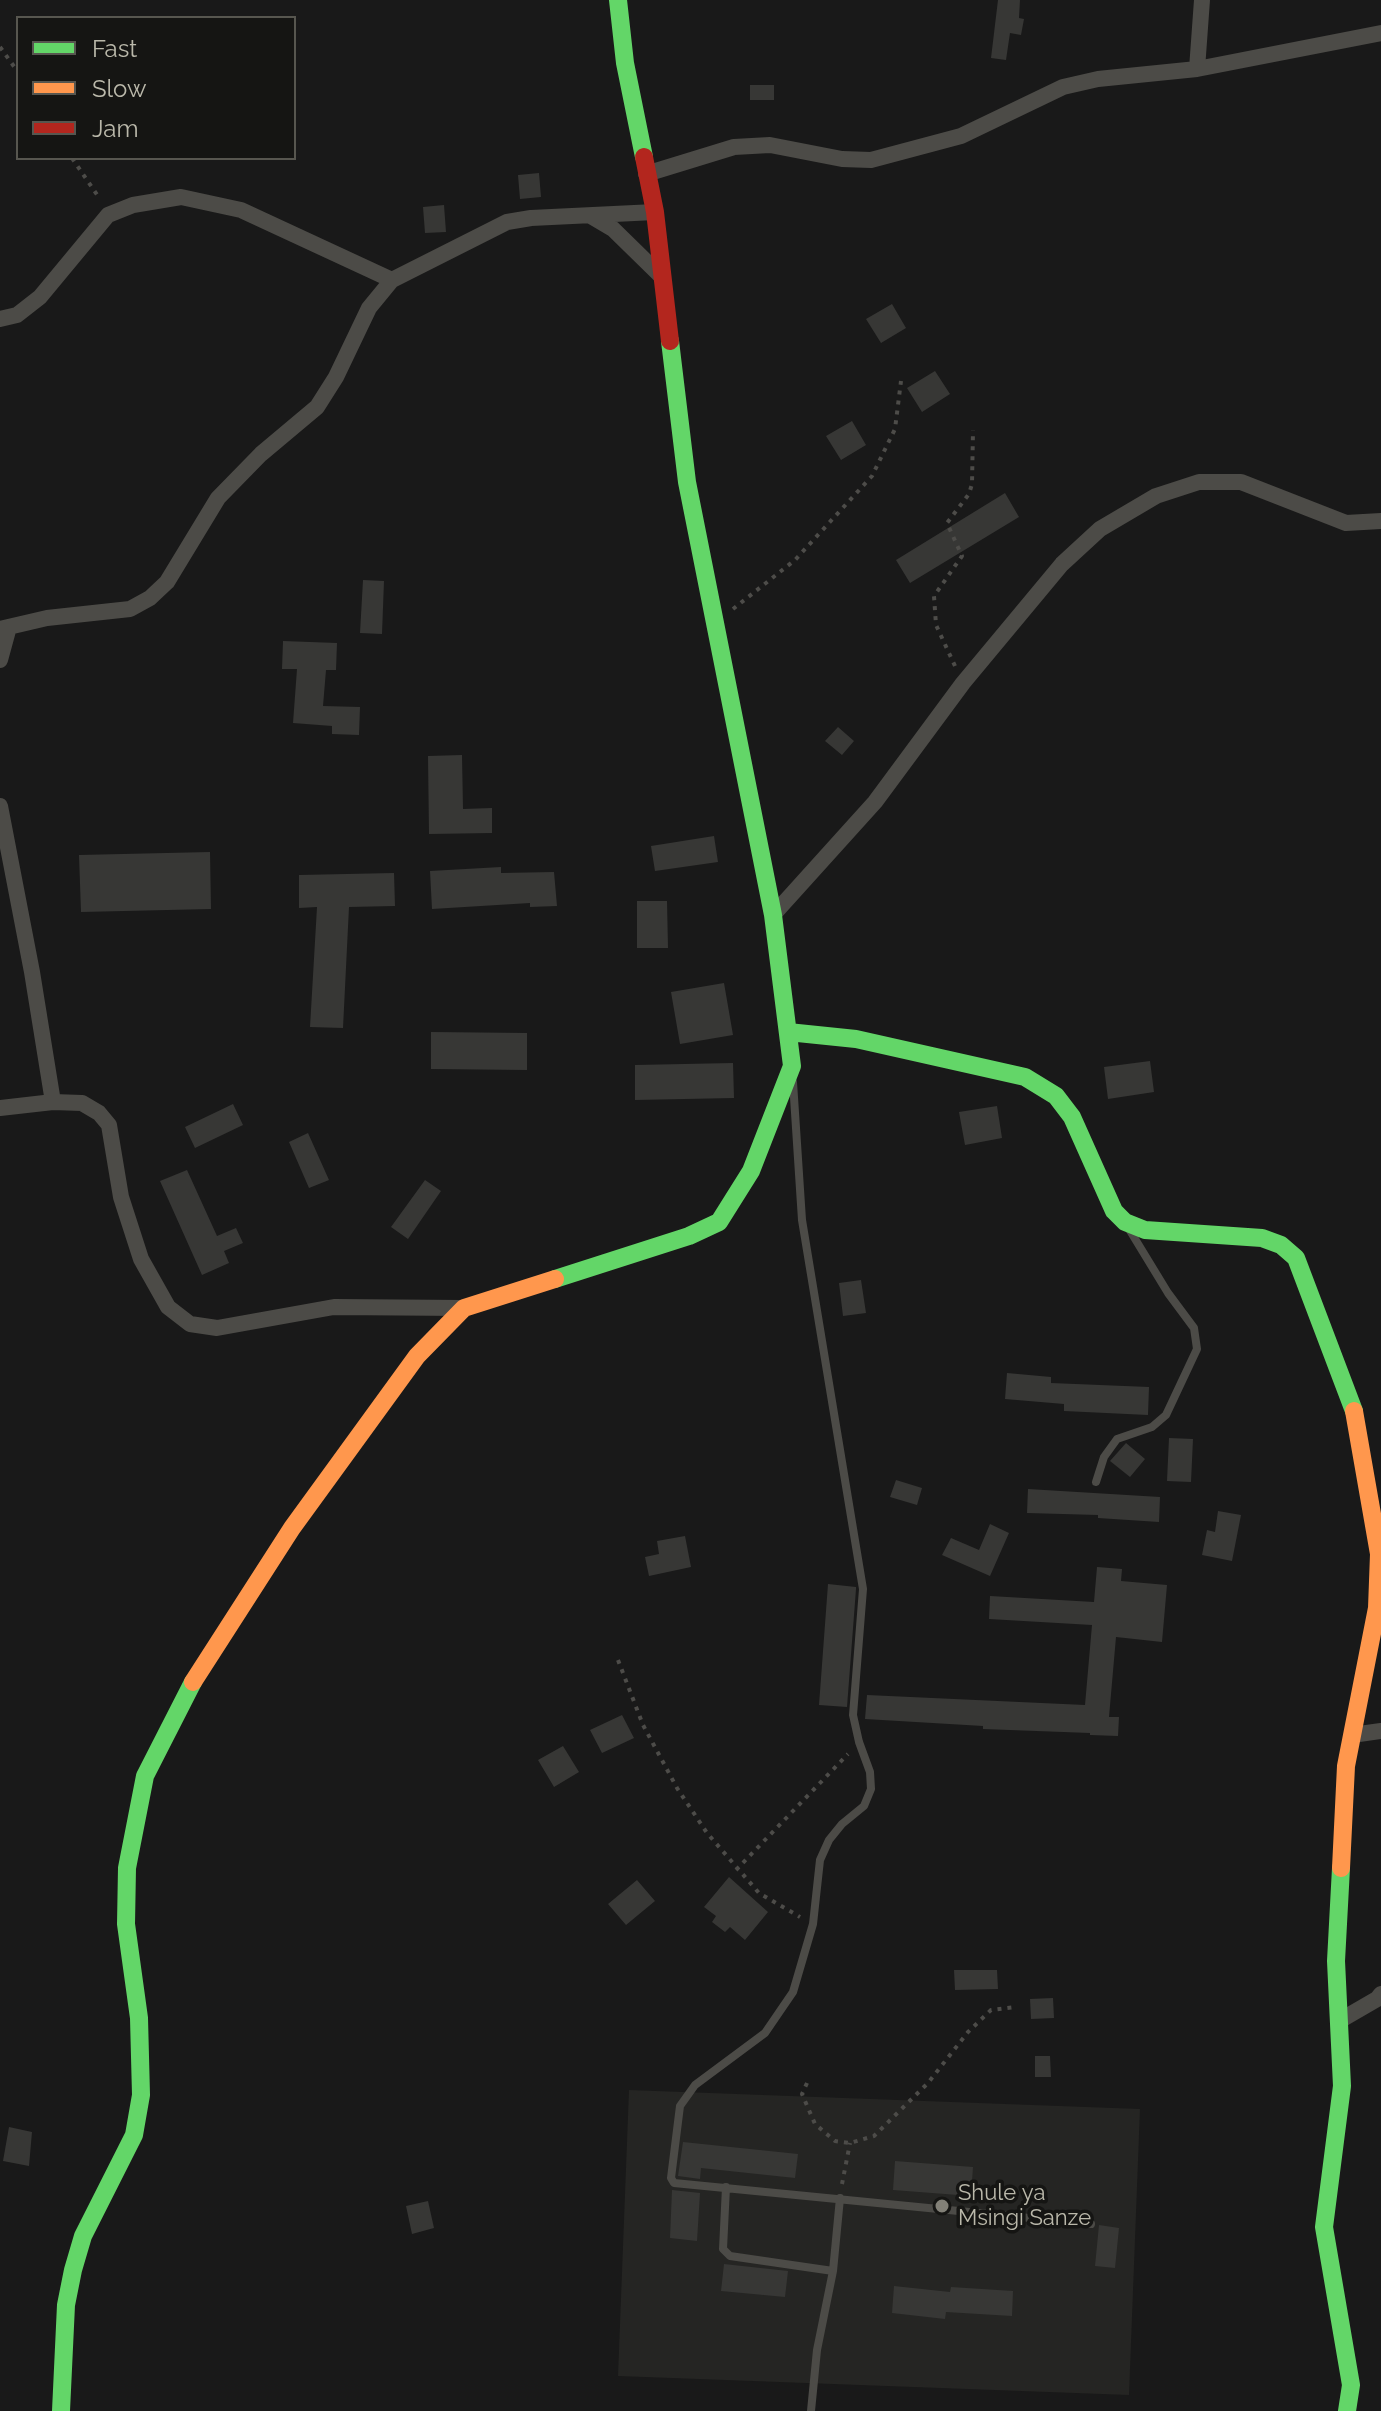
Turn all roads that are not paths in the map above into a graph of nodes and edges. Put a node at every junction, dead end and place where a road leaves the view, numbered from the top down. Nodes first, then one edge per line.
1 (618, 0) edge
2 (1202, 0) edge
3 (1381, 33) edge
4 (1197, 69) junction
5 (646, 174) junction
6 (655, 212) junction
7 (589, 215) junction
8 (661, 276) junction
9 (392, 280) junction
10 (0, 319) edge
11 (1381, 521) edge
12 (4, 628) edge
13 (0, 660) edge
14 (0, 806) edge
15 (773, 915) junction
16 (788, 1032) junction
17 (792, 1066) junction
18 (53, 1102) junction
19 (0, 1108) edge
20 (1125, 1222) junction
21 (464, 1308) junction
22 (1096, 1482) dead end
23 (1381, 1731) edge
24 (1352, 1735) junction
25 (1381, 1994) edge
26 (1339, 2021) junction
27 (726, 2187) junction
28 (840, 2198) junction
29 (1091, 2224) dead end
30 (833, 2271) junction
31 (61, 2411) edge
32 (811, 2411) edge
33 (1347, 2411) edge

1 - 5 street
2 - 4 street
3 - 4 street
4 - 5 street
5 - 6 street
6 - 7 street
6 - 8 street
7 - 8 street
7 - 9 street
8 - 15 street
9 - 10 street
9 - 12 street
11 - 15 street
12 - 13 street
14 - 18 street
15 - 16 street
16 - 17 street
16 - 20 street
17 - 21 street
17 - 27 lane
18 - 19 street
18 - 21 street
20 - 22 lane
20 - 24 street
21 - 31 street
23 - 24 street
24 - 26 street
25 - 26 street
26 - 33 street
27 - 28 lane
27 - 30 lane
28 - 29 lane
28 - 30 lane
30 - 32 lane

